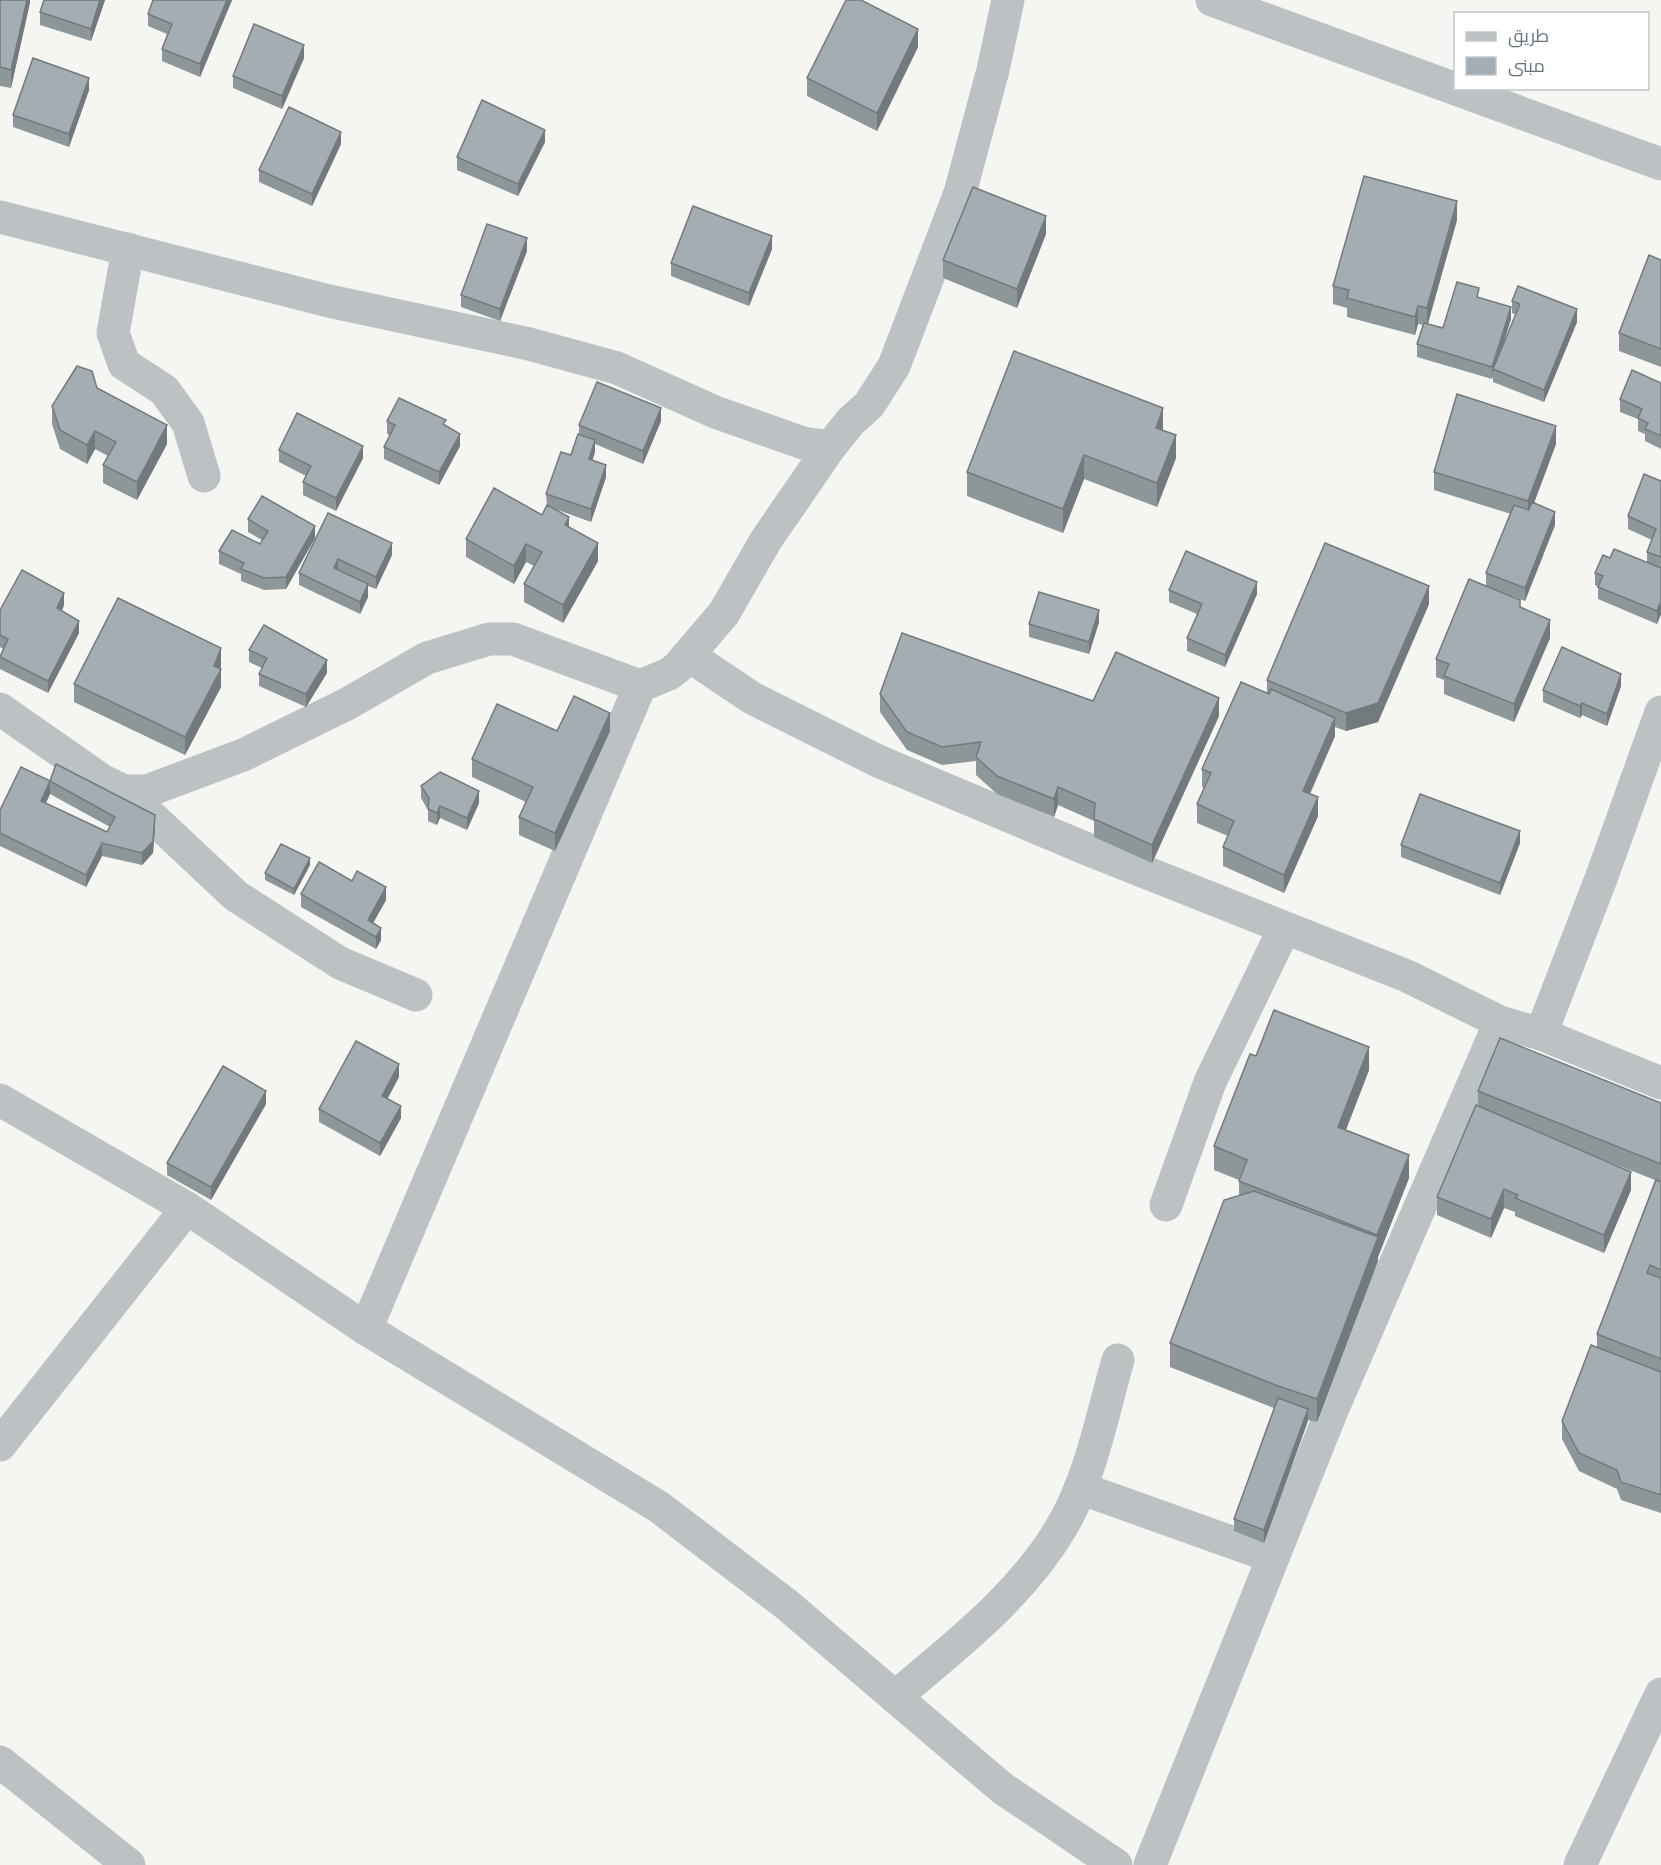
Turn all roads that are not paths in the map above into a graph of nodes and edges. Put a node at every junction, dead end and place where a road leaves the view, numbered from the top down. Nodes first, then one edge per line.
1 (1008, 0) edge
2 (1212, 0) edge
3 (1454, 88) edge
4 (1458, 90) edge
5 (1661, 164) edge
6 (0, 217) edge
7 (128, 249) junction
8 (830, 447) junction
9 (204, 476) dead end
10 (688, 655) junction
11 (640, 686) junction
12 (0, 709) edge
13 (1661, 712) edge
14 (124, 791) junction
15 (1284, 929) junction
16 (416, 995) dead end
17 (1500, 1022) junction
18 (1541, 1034) junction
19 (1661, 1083) edge
20 (0, 1100) edge
21 (1167, 1205) dead end
22 (187, 1208) junction
23 (366, 1329) junction
24 (1118, 1360) dead end
25 (0, 1445) edge
26 (1080, 1488) junction
27 (1273, 1557) junction
28 (1661, 1694) edge
29 (895, 1697) junction
30 (0, 1762) edge
31 (129, 1865) edge
32 (1116, 1865) edge
33 (1150, 1865) edge
34 (1580, 1865) edge

1 - 8 street
2 - 3 street
4 - 5 street
6 - 7 street
7 - 8 street
7 - 9 street
8 - 10 street
10 - 11 street
10 - 15 street
11 - 14 street
11 - 23 street
12 - 14 street
13 - 18 street
14 - 16 street
15 - 17 street
15 - 21 street
17 - 18 street
17 - 27 street
18 - 19 street
20 - 22 street
22 - 23 street
22 - 25 street
23 - 29 street
24 - 26 street
26 - 27 street
26 - 29 street
27 - 33 street
28 - 34 street
29 - 32 street
30 - 31 street

